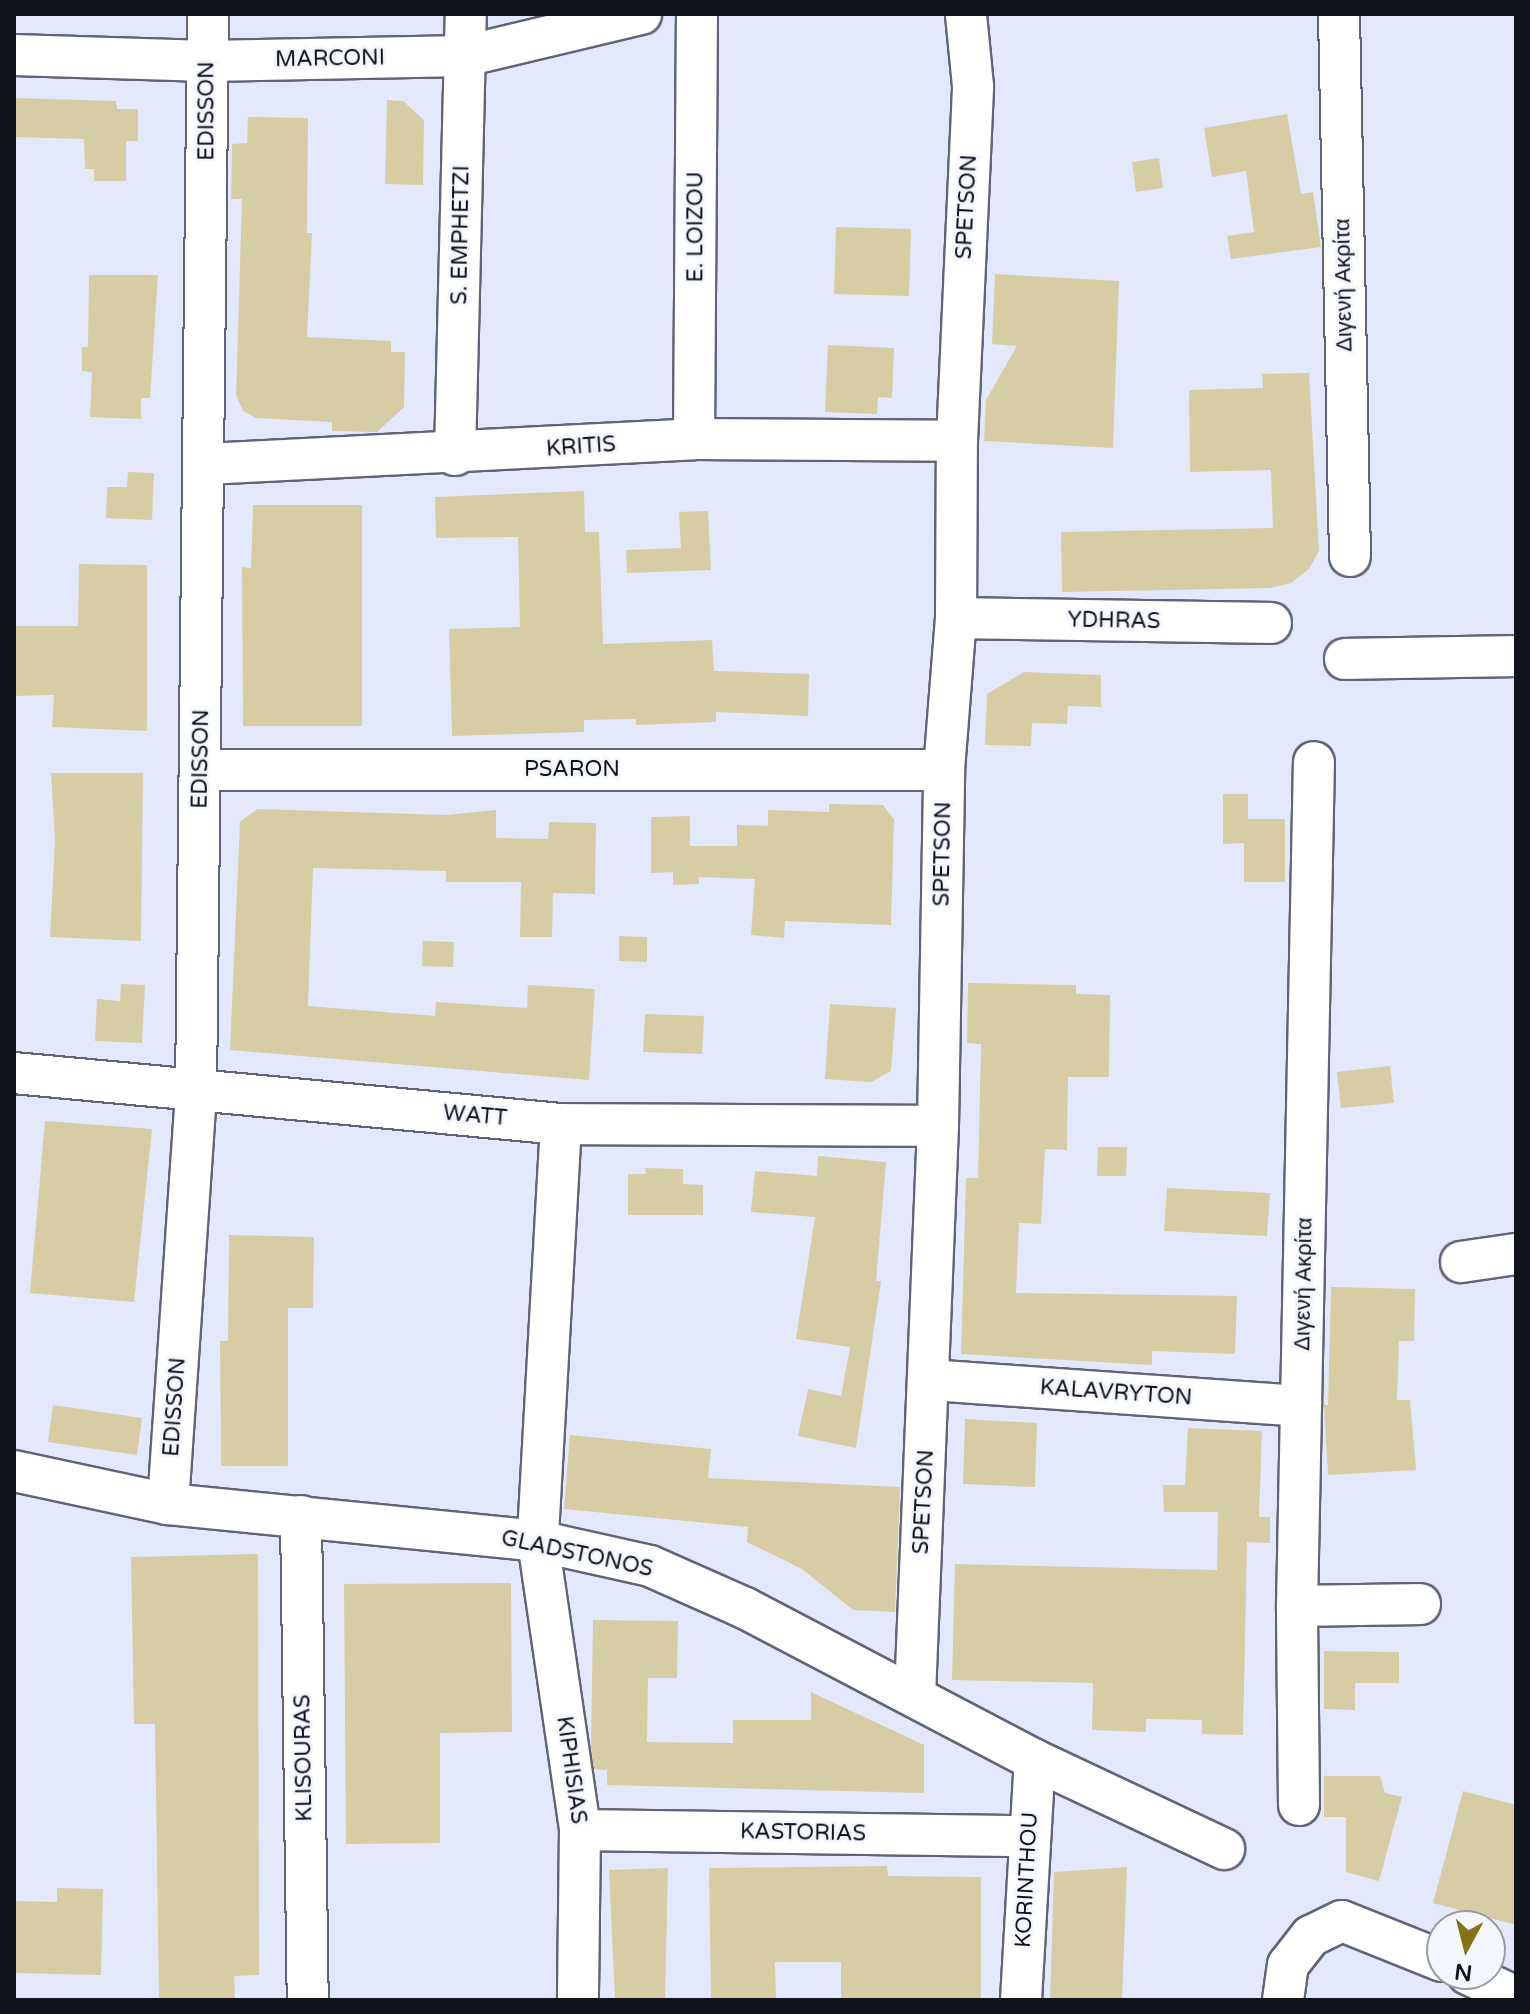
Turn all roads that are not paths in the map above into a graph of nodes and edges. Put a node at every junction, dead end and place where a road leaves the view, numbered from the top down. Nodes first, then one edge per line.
1 (208, 14) edge
2 (466, 14) edge
3 (641, 14) edge
4 (697, 14) edge
5 (966, 14) edge
6 (1339, 14) edge
7 (14, 55) edge
8 (465, 56) junction
9 (207, 61) junction
10 (694, 439) junction
11 (957, 441) junction
12 (455, 455) junction
13 (206, 464) junction
14 (1350, 556) dead end
15 (956, 618) junction
16 (1271, 623) dead end
17 (1516, 656) edge
18 (1345, 659) dead end
19 (1314, 762) dead end
20 (200, 770) junction
21 (944, 770) junction
22 (14, 1073) edge
23 (196, 1091) junction
24 (561, 1124) junction
25 (938, 1126) junction
26 (1516, 1254) edge
27 (1461, 1262) dead end
28 (930, 1380) junction
29 (1301, 1406) junction
30 (14, 1471) edge
31 (168, 1504) junction
32 (301, 1516) junction
33 (538, 1541) junction
34 (1420, 1604) dead end
35 (1297, 1606) junction
36 (915, 1696) junction
37 (1035, 1760) junction
38 (1299, 1805) dead end
39 (580, 1830) junction
40 (1027, 1836) junction
41 (1224, 1849) dead end
42 (1426, 1953) edge
43 (308, 2000) edge
44 (578, 2000) edge
45 (1021, 2000) edge
46 (1285, 2000) edge

1 - 9 street, EDISSON
2 - 8 street, S. EMPHETZI
3 - 8 street, MARCONI
4 - 10 street, E. LOIZOU
5 - 11 street, SPETSON
6 - 14 street, Διγενή Ακρίτα
7 - 9 street, MARCONI
8 - 9 street, MARCONI
8 - 12 street, S. EMPHETZI
9 - 13 street, EDISSON
10 - 11 street, KRITIS
10 - 12 street, KRITIS
11 - 15 street, SPETSON
12 - 13 street, KRITIS
13 - 20 street, EDISSON
15 - 16 street, YDHRAS
15 - 21 street, SPETSON
17 - 18 street
19 - 29 street, Διγενή Ακρίτα
20 - 21 street, PSARON
20 - 23 street, EDISSON
21 - 25 street, SPETSON
22 - 23 street, WATT
23 - 24 street, WATT
23 - 31 street, EDISSON
24 - 25 street, WATT
24 - 33 street, KIPHISIAS
25 - 28 street, SPETSON
26 - 27 street
28 - 29 street, KALAVRYTON
28 - 36 street, SPETSON
29 - 35 street, Διγενή Ακρίτα
30 - 31 street, GLADSTONOS
31 - 32 street, GLADSTONOS
32 - 33 street, GLADSTONOS
32 - 43 street, KLISOURAS
33 - 36 street, GLADSTONOS
33 - 39 street, KIPHISIAS
34 - 35 street
35 - 38 street, Διγενή Ακρίτα
36 - 37 street, GLADSTONOS
37 - 40 street, KORINTHOU
37 - 41 street, GLADSTONOS
39 - 40 street, KASTORIAS
39 - 44 street, KIPHISIAS
40 - 45 street, KORINTHOU
42 - 46 street

